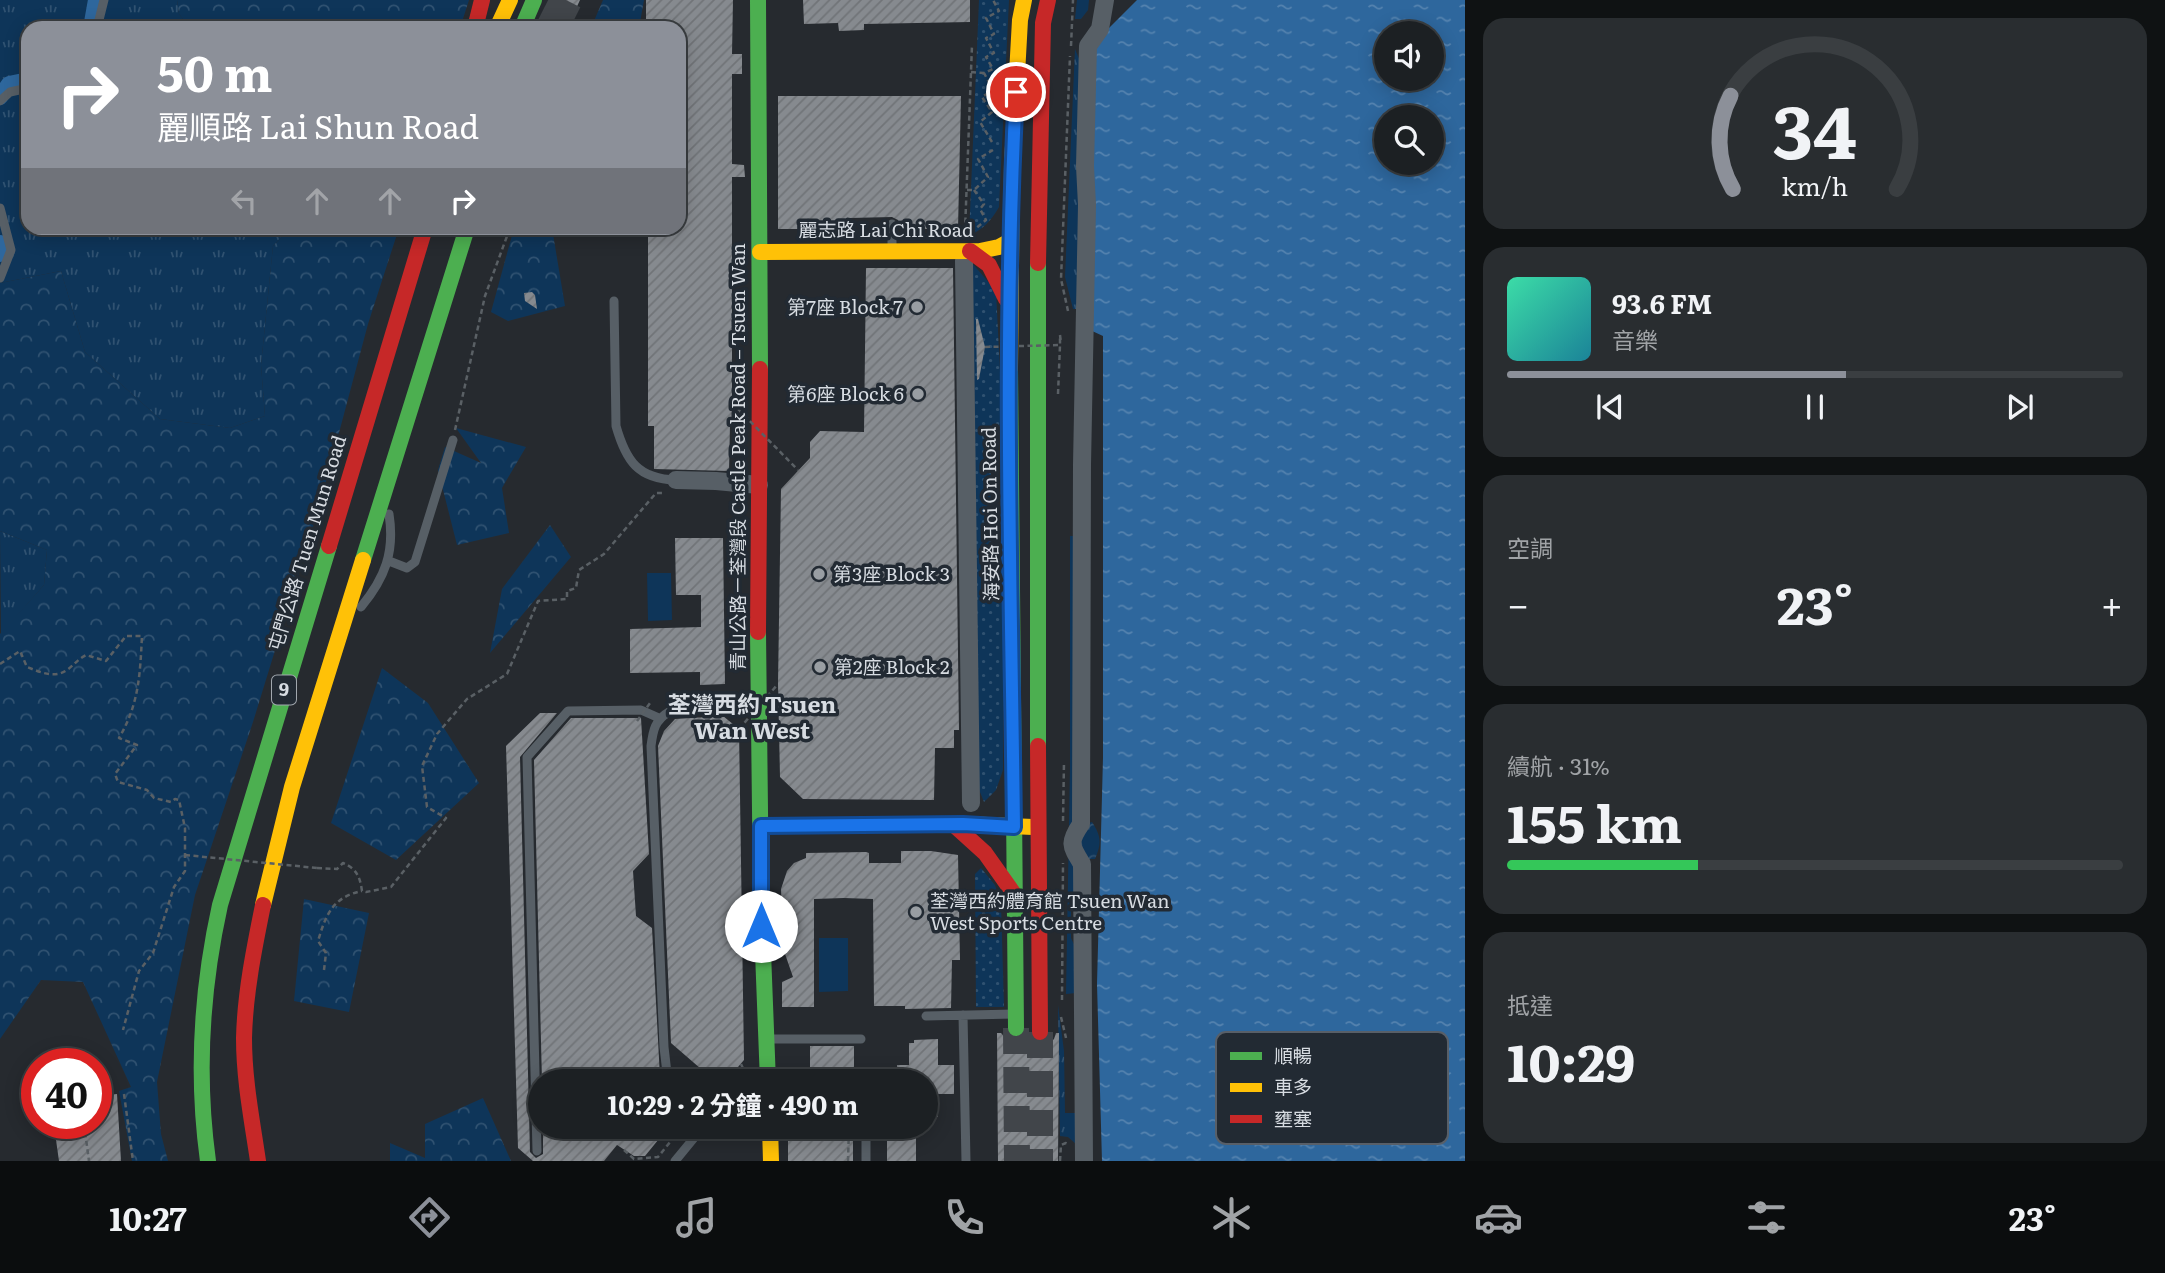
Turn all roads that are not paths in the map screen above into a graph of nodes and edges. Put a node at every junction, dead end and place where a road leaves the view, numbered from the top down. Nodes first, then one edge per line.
1 (104, 0) edge
2 (482, 0) edge
3 (510, 0) edge
4 (534, 0) edge
5 (758, 0) edge
6 (1024, 0) edge
7 (1048, 0) edge
8 (1105, 0) edge
9 (99, 21) edge
10 (477, 21) edge
11 (501, 21) edge
12 (525, 21) edge
13 (21, 90) edge
14 (0, 101) edge
15 (1038, 186) junction
16 (0, 208) edge
17 (892, 224) dead end
18 (423, 235) edge
19 (465, 235) edge
20 (1010, 241) junction
21 (891, 251) junction
22 (761, 252) junction
23 (967, 256) junction
24 (0, 278) edge
25 (614, 301) dead end
26 (1009, 307) junction
27 (453, 440) road end
28 (676, 481) joint
29 (759, 485) junction
30 (385, 492) junction
31 (389, 561) junction
32 (341, 631) junction
33 (759, 707) junction
34 (659, 718) junction
35 (971, 803) dead end
36 (953, 824) junction
37 (761, 826) junction
38 (1014, 827) junction
39 (1039, 828) junction
40 (1014, 894) junction
41 (964, 1015) junction
42 (926, 1016) dead end
43 (1016, 1021) joint
44 (1040, 1032) tunnel mouth
45 (765, 1039) junction
46 (861, 1039) dead end
47 (668, 1069) edge
48 (772, 1069) edge
49 (693, 1139) edge
50 (770, 1139) edge
51 (866, 1139) edge
52 (537, 1151) dead end
53 (208, 1161) edge
54 (258, 1161) edge
55 (675, 1161) edge
56 (771, 1161) edge
57 (866, 1161) edge
58 (966, 1161) edge
59 (1084, 1161) edge

1 - 9 lane
2 - 10 main road
3 - 11 main road
4 - 12 main road
5 - 22 main road, 青山公路－荃灣段 Castle Peak Road – Tsuen Wan
6 - 20 main road, 海安路 Hoi On Road
7 - 15 main road
8 - 59 street
13 - 14 lane
15 - 20 main road
15 - 39 main road
16 - 24 lane
17 - 21 lane
18 - 53 main road, 屯門公路 Tuen Mun Road / 9
19 - 30 main road, 9
20 - 23 main road, 麗志路 Lai Chi Road
20 - 26 main road, 海安路 Hoi On Road
21 - 22 main road, 麗志路 Lai Chi Road
21 - 23 main road, 麗志路 Lai Chi Road
22 - 29 main road, 青山公路－荃灣段 Castle Peak Road – Tsuen Wan
23 - 26 main road
23 - 35 street
25 - 28 lane
26 - 38 main road, 海安路 Hoi On Road
27 - 31 lane
28 - 29 street
29 - 33 main road, 青山公路－荃灣段 Castle Peak Road – Tsuen Wan
30 - 31 lane
30 - 32 main road, 9
31 - 32 lane
32 - 54 main road, 9
33 - 34 lane
33 - 37 main road, 青山公路－荃灣段 Castle Peak Road – Tsuen Wan
34 - 47 lane
34 - 52 lane
36 - 37 main road
36 - 38 main road
36 - 40 main road
37 - 45 main road, 青山公路－荃灣段 Castle Peak Road – Tsuen Wan
38 - 39 main road
38 - 40 main road, 海安路 Hoi On Road
39 - 44 main road
40 - 43 main road, 海安路 Hoi On Road
41 - 42 lane
41 - 43 lane
41 - 58 lane
45 - 46 lane
45 - 48 main road, 青山公路－荃灣段 Castle Peak Road – Tsuen Wan
49 - 55 lane
50 - 56 main road
51 - 57 lane

